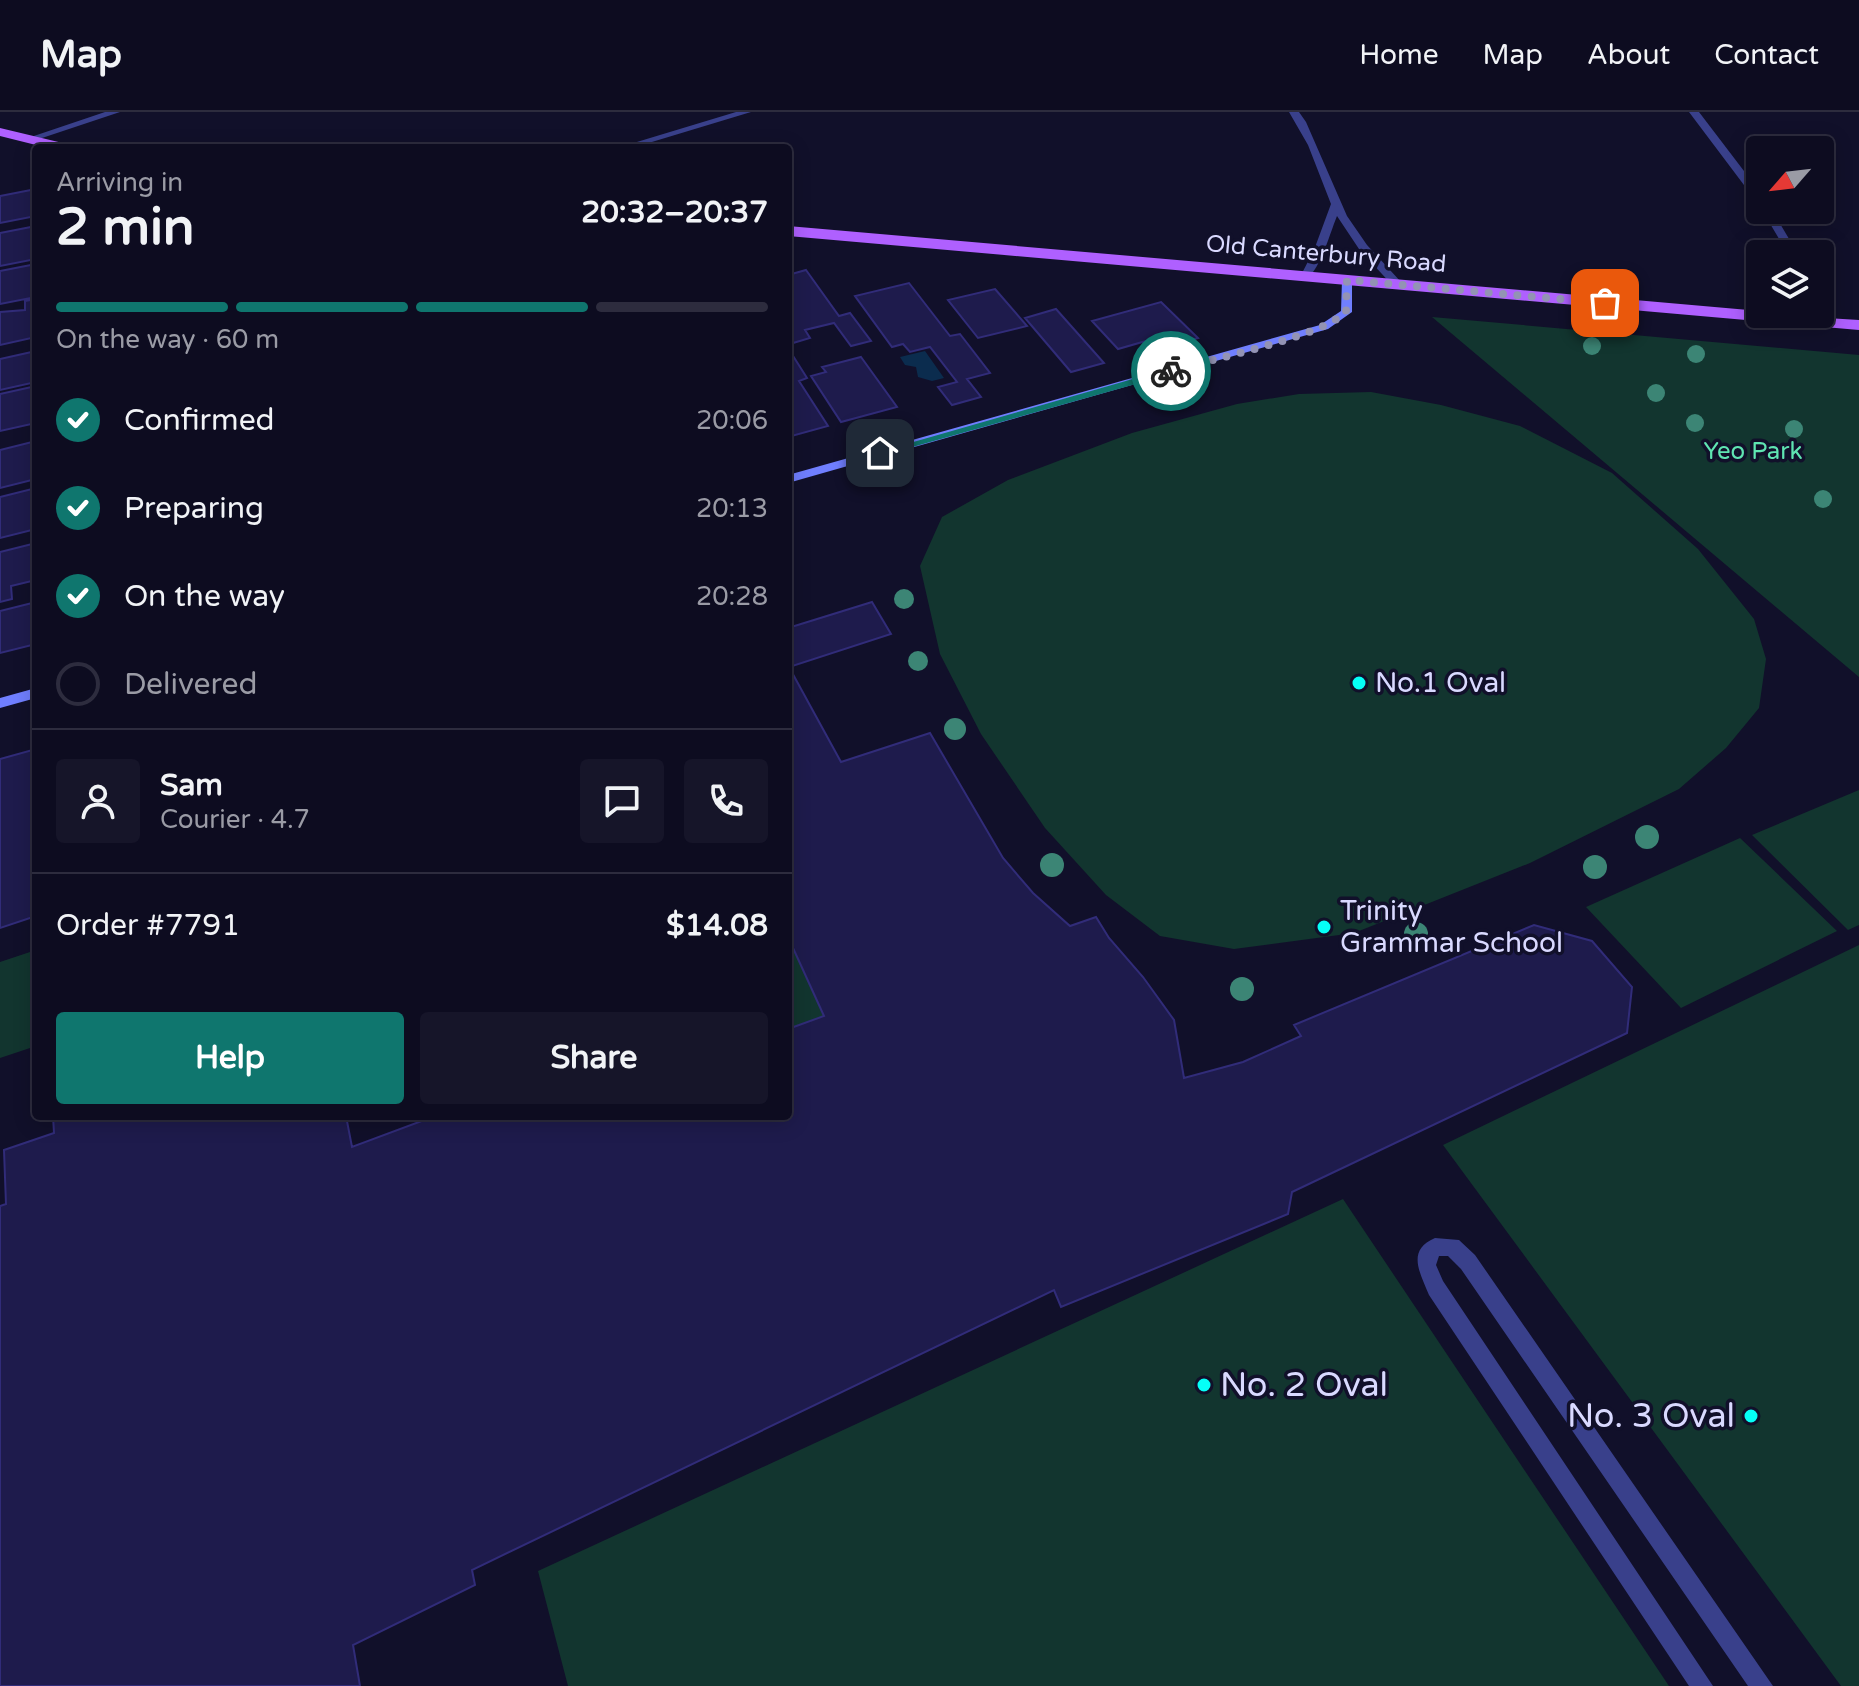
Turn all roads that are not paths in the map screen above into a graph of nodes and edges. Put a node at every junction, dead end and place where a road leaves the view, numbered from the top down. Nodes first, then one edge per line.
1 (115, 112) edge
2 (746, 112) edge
3 (1294, 112) edge
4 (1694, 112) edge
5 (0, 132) edge
6 (30, 139) junction
7 (50, 144) edge
8 (636, 144) edge
9 (1746, 181) edge
10 (1336, 204) junction
11 (792, 231) edge
12 (1305, 277) junction
13 (1347, 280) junction
14 (1397, 284) junction
15 (1746, 309) edge
16 (1834, 317) edge
17 (1859, 325) edge
18 (792, 478) edge
19 (32, 694) edge
20 (0, 703) edge
21 (1702, 1686) edge
22 (1762, 1686) edge

1 - 6 street
2 - 8 street
3 - 10 street
4 - 9 street
5 - 6 main road
6 - 7 main road
10 - 12 street
10 - 14 street
11 - 12 main road, Old Canterbury Road
12 - 13 main road, Old Canterbury Road
13 - 14 main road, Old Canterbury Road
13 - 18 street
14 - 15 main road, Old Canterbury Road
16 - 17 main road, Old Canterbury Road
19 - 20 street
21 - 22 street

